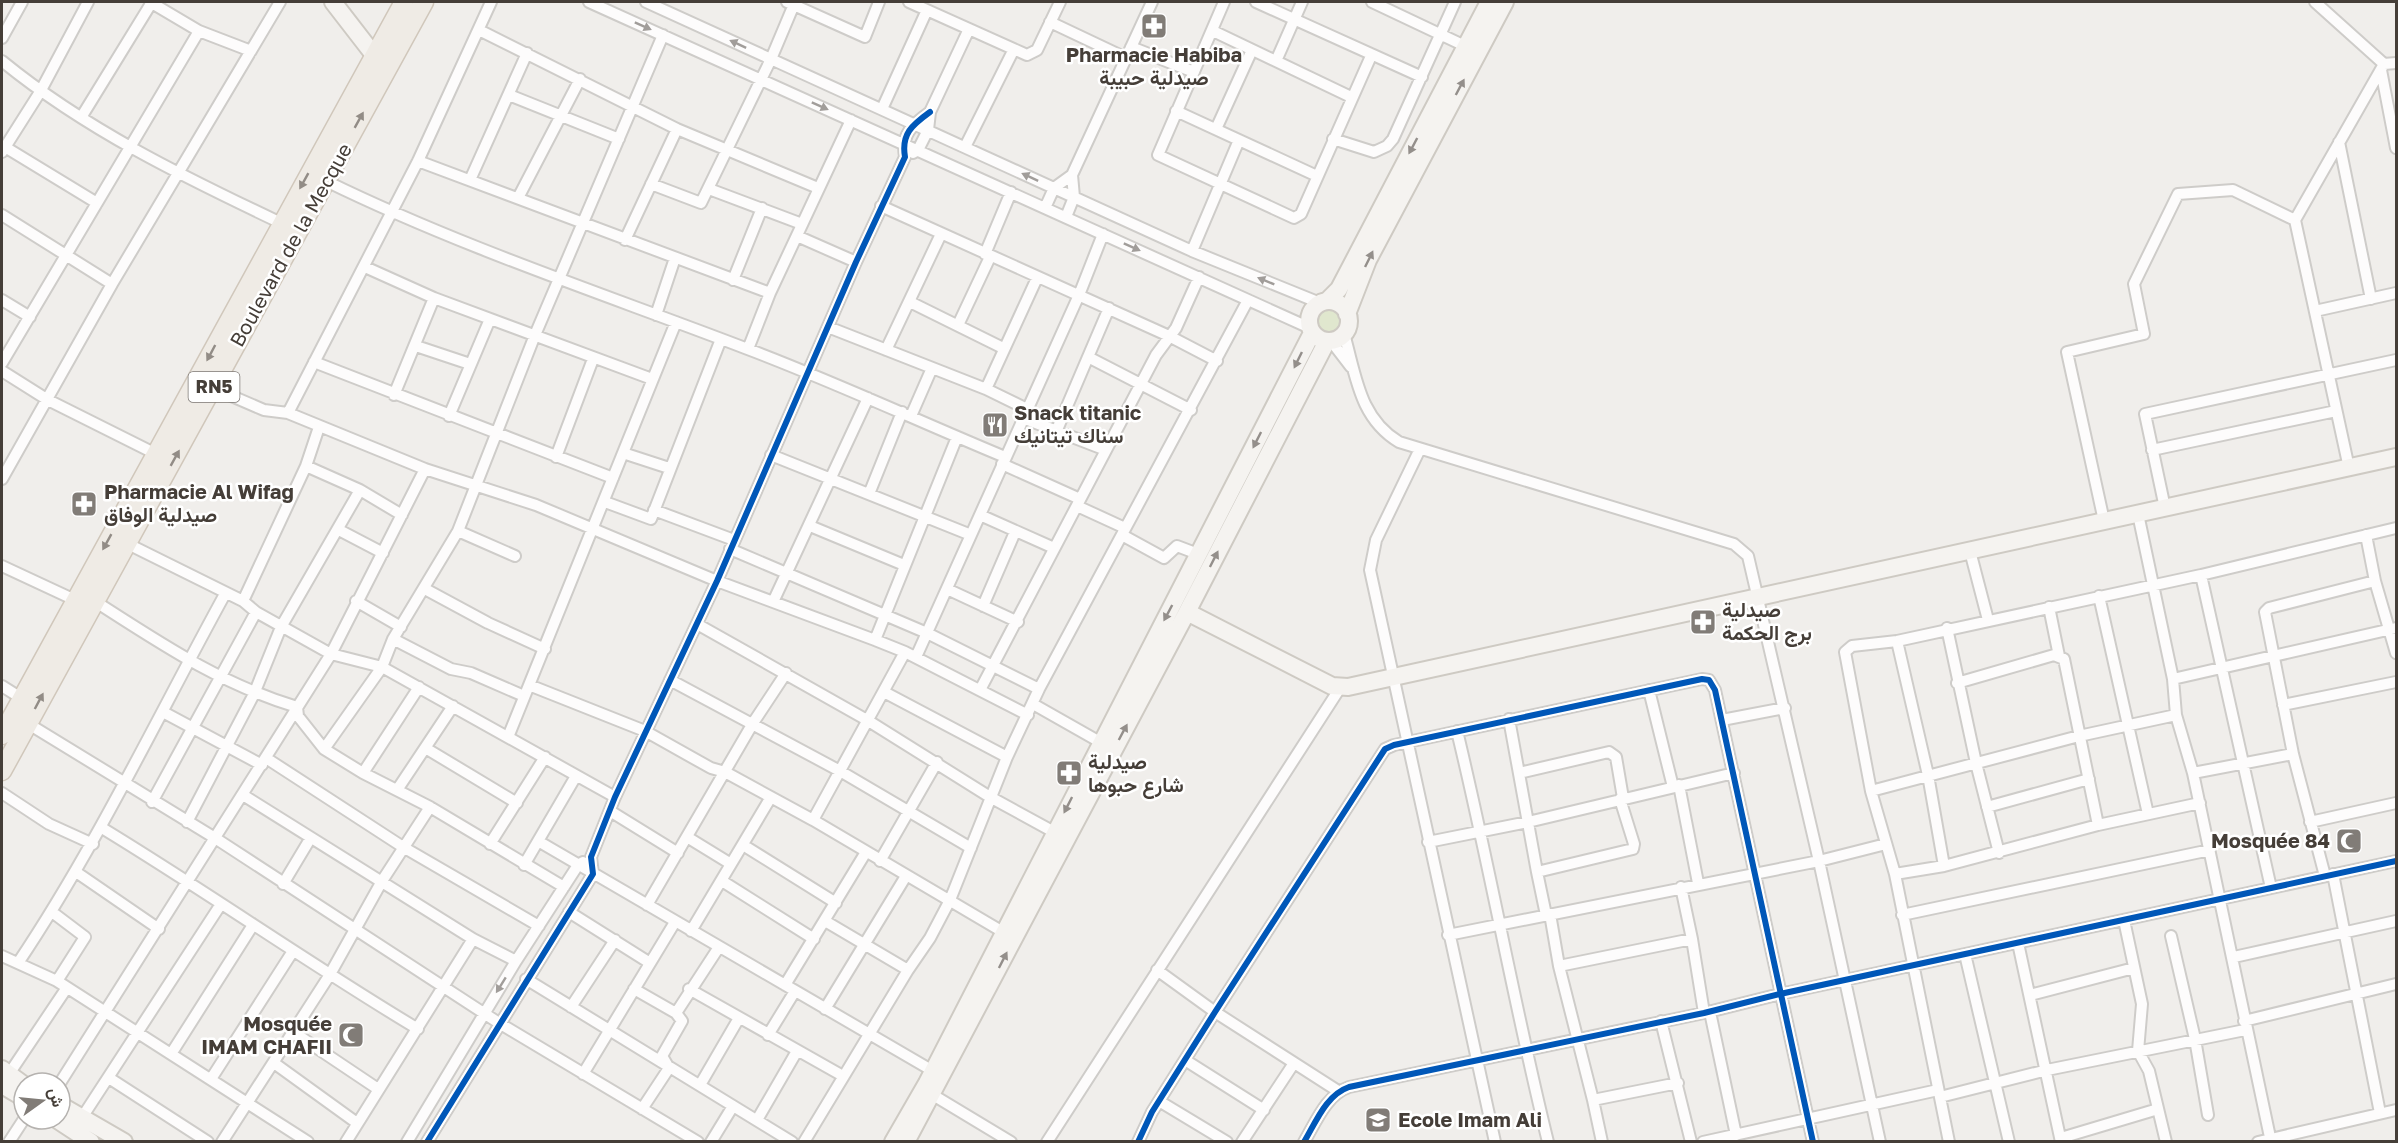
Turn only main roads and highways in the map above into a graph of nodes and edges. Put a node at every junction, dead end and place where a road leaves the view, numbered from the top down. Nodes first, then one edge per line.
1 (333, 2) edge
2 (404, 2) edge
3 (424, 2) edge
4 (1489, 2) edge
5 (1506, 2) edge
6 (374, 55) junction
7 (1323, 302) junction
8 (1347, 314) junction
9 (1311, 330) junction
10 (1334, 339) junction
11 (2397, 457) edge
12 (84, 600) junction
13 (1187, 612) junction
14 (2, 735) edge
15 (2, 771) edge
16 (72, 1111) edge
17 (72, 1130) edge
18 (89, 1141) edge
19 (124, 1142) edge
20 (893, 1142) edge
21 (906, 1142) edge

1 - 6 main road
2 - 6 main road, Boulevard de la Mecque / RN5
12 -> 3 main road, Boulevard de la Mecque / RN5
4 -> 7 main road
8 -> 5 main road
6 -> 12 main road, Boulevard de la Mecque / RN5
7 - 8 main road
7 - 9 main road
8 - 10 main road
9 - 10 main road
9 -> 20 main road
13 -> 10 main road
11 - 13 main road
12 - 14 main road, Boulevard de la Mecque / RN5
15 -> 12 main road, Boulevard de la Mecque / RN5
21 -> 13 main road
16 - 19 main road
17 - 18 main road

